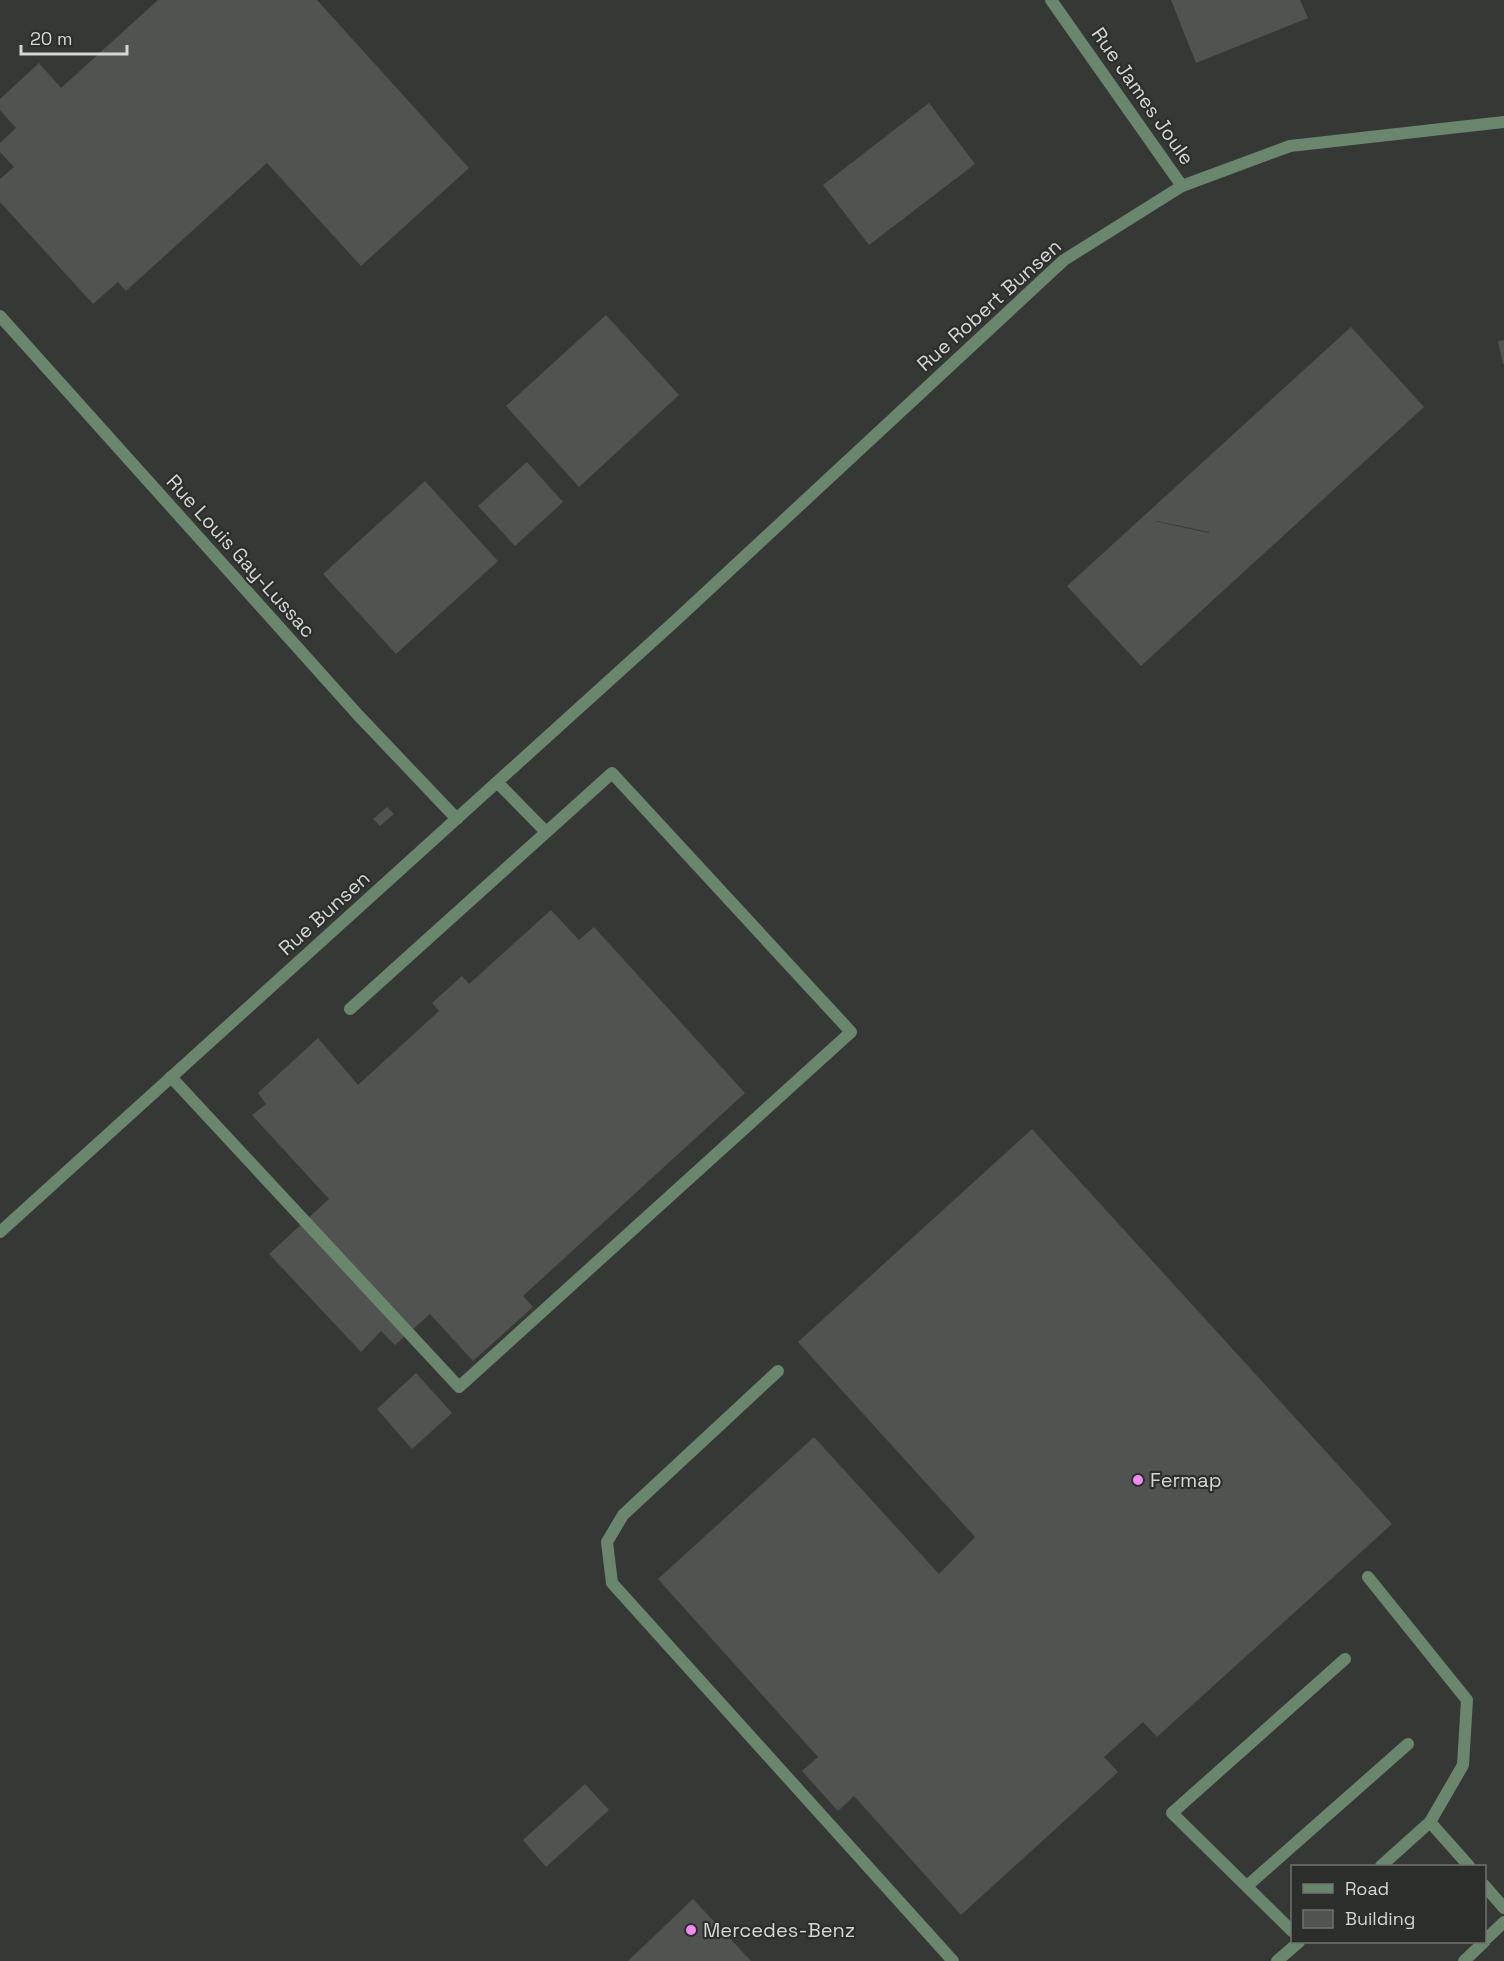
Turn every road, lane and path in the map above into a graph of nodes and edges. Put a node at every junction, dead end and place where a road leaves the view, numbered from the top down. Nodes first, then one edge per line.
1 (1051, 0) edge
2 (1504, 122) edge
3 (1182, 186) junction
4 (0, 316) edge
5 (674, 622) joint
6 (497, 782) junction
7 (457, 819) junction
8 (546, 832) junction
9 (350, 1009) dead end
10 (171, 1077) junction
11 (0, 1232) edge
12 (778, 1371) dead end
13 (1368, 1577) dead end
14 (1345, 1659) dead end
15 (1408, 1744) dead end
16 (1430, 1822) junction
17 (1382, 1865) edge
18 (1468, 1865) edge
19 (1247, 1886) junction
20 (1486, 1886) edge
21 (1504, 1908) edge
22 (1504, 1922) edge
23 (1291, 1929) edge
24 (1486, 1939) edge
25 (1297, 1943) edge
26 (1482, 1943) edge
27 (954, 1961) edge
28 (1277, 1961) edge
29 (1464, 1961) edge

1 - 3 street, Rue James Joule
2 - 3 street, Rue Robert Bunsen
3 - 5 street, Rue Robert Bunsen
4 - 7 street, Rue Louis Gay-Lussac
5 - 6 street, Rue Bunsen
6 - 7 street, Rue Bunsen
6 - 8 street
7 - 10 street, Rue Bunsen
8 - 9 street
8 - 10 street
10 - 11 street, Rue Bunsen
12 - 27 street
13 - 16 street
14 - 19 street
15 - 19 street
16 - 17 street
16 - 18 street
19 - 23 street
20 - 21 street
22 - 24 street
25 - 28 street
26 - 29 street

